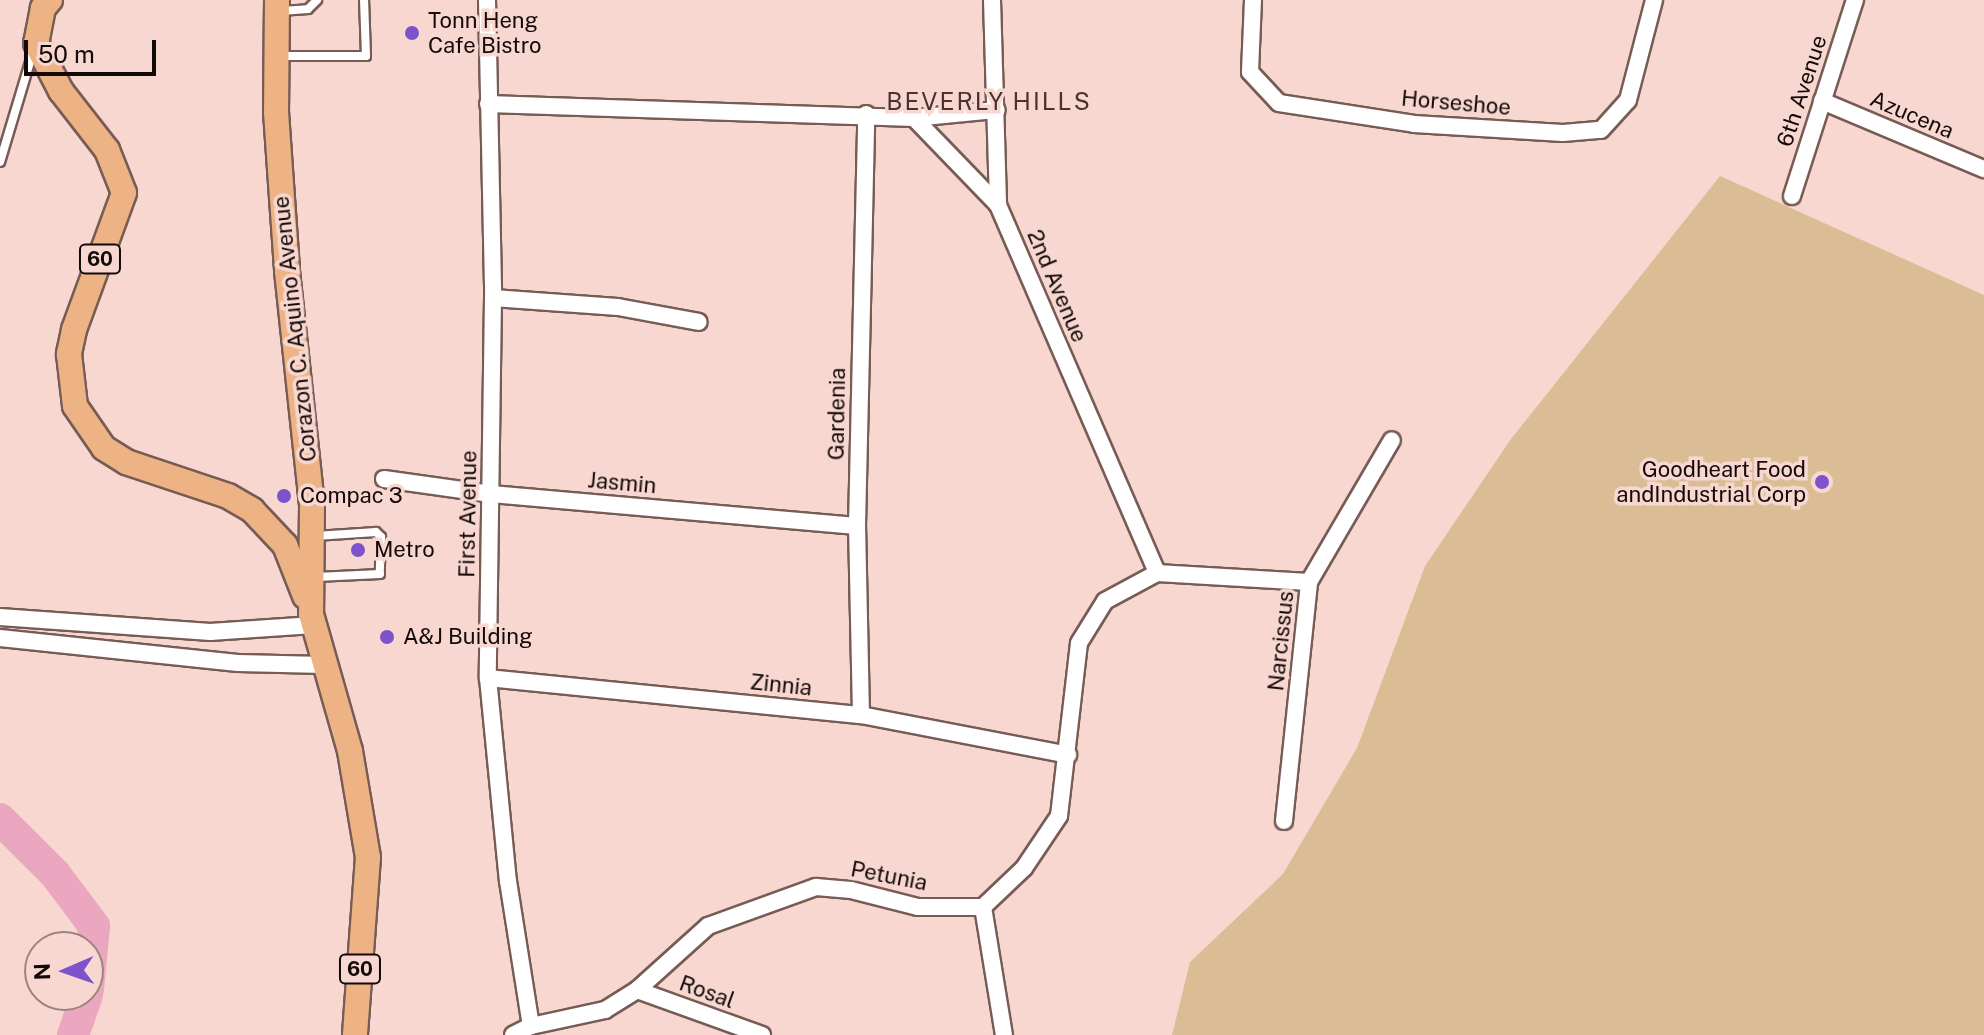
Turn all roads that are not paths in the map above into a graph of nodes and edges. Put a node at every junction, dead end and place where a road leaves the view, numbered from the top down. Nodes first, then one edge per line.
1 (50, 0) edge
2 (317, 0) edge
3 (364, 0) edge
4 (487, 0) edge
5 (992, 0) edge
6 (1253, 0) edge
7 (1654, 0) edge
8 (1855, 0) edge
9 (277, 5) edge
10 (36, 43) junction
11 (276, 56) junction
12 (1822, 101) junction
13 (488, 104) junction
14 (997, 110) junction
15 (866, 114) junction
16 (914, 118) junction
17 (0, 162) edge
18 (1984, 169) edge
19 (1792, 196) dead end
20 (998, 205) junction
21 (493, 298) junction
22 (699, 322) dead end
23 (1392, 440) dead end
24 (384, 479) dead end
25 (491, 494) junction
26 (312, 506) junction
27 (857, 526) junction
28 (275, 530) junction
29 (312, 536) junction
30 (1157, 573) junction
31 (311, 577) junction
32 (1309, 582) junction
33 (0, 617) edge
34 (312, 620) junction
35 (0, 638) edge
36 (324, 665) junction
37 (488, 678) junction
38 (861, 715) junction
39 (1068, 755) junction
40 (1284, 821) dead end
41 (983, 907) junction
42 (637, 990) junction
43 (531, 1026) junction
44 (355, 1035) edge
45 (513, 1035) edge
46 (762, 1035) edge
47 (1004, 1035) edge

1 - 10 main road
2 - 9 lane
3 - 11 lane
4 - 13 street, First Avenue
5 - 14 street, 2nd Avenue
6 - 7 street, Horseshoe
8 - 12 street, 6th Avenue
9 - 11 main road, Corazon C. Aquino Avenue / 60
10 - 17 lane
10 - 28 main road, 60
11 - 26 main road, Corazon C. Aquino Avenue / 60
12 - 18 street, Azucena
12 - 19 street, 6th Avenue
13 - 15 street
13 - 21 street, First Avenue
14 - 16 street
14 - 20 street, 2nd Avenue
15 - 16 street
15 - 27 street, Gardenia
16 - 20 street
20 - 30 street, 2nd Avenue
21 - 22 street
21 - 25 street, First Avenue
23 - 32 street, Narcissus
24 - 25 street, Jasmin
25 - 27 street, Jasmin
25 - 37 street, First Avenue
26 - 28 main road
26 - 29 main road, Corazon C. Aquino Avenue / 60
27 - 38 street, Gardenia
28 - 34 main road, 60
29 - 31 main road, Corazon C. Aquino Avenue / 60
29 - 31 lane
30 - 32 street
30 - 39 street
31 - 34 main road, Corazon C. Aquino Avenue / 60
32 - 40 street, Narcissus
33 - 34 street
34 - 36 main road, Corazon C. Aquino Avenue / 60
35 - 36 street
36 - 44 main road, Corazon C. Aquino Avenue / 60
37 - 38 street, Zinnia
37 - 43 street, First Avenue
38 - 39 street, Zinnia
39 - 41 street
41 - 42 street, Petunia
41 - 47 street
42 - 43 street, Petunia
42 - 46 street, Rosal
43 - 45 street, Petunia

